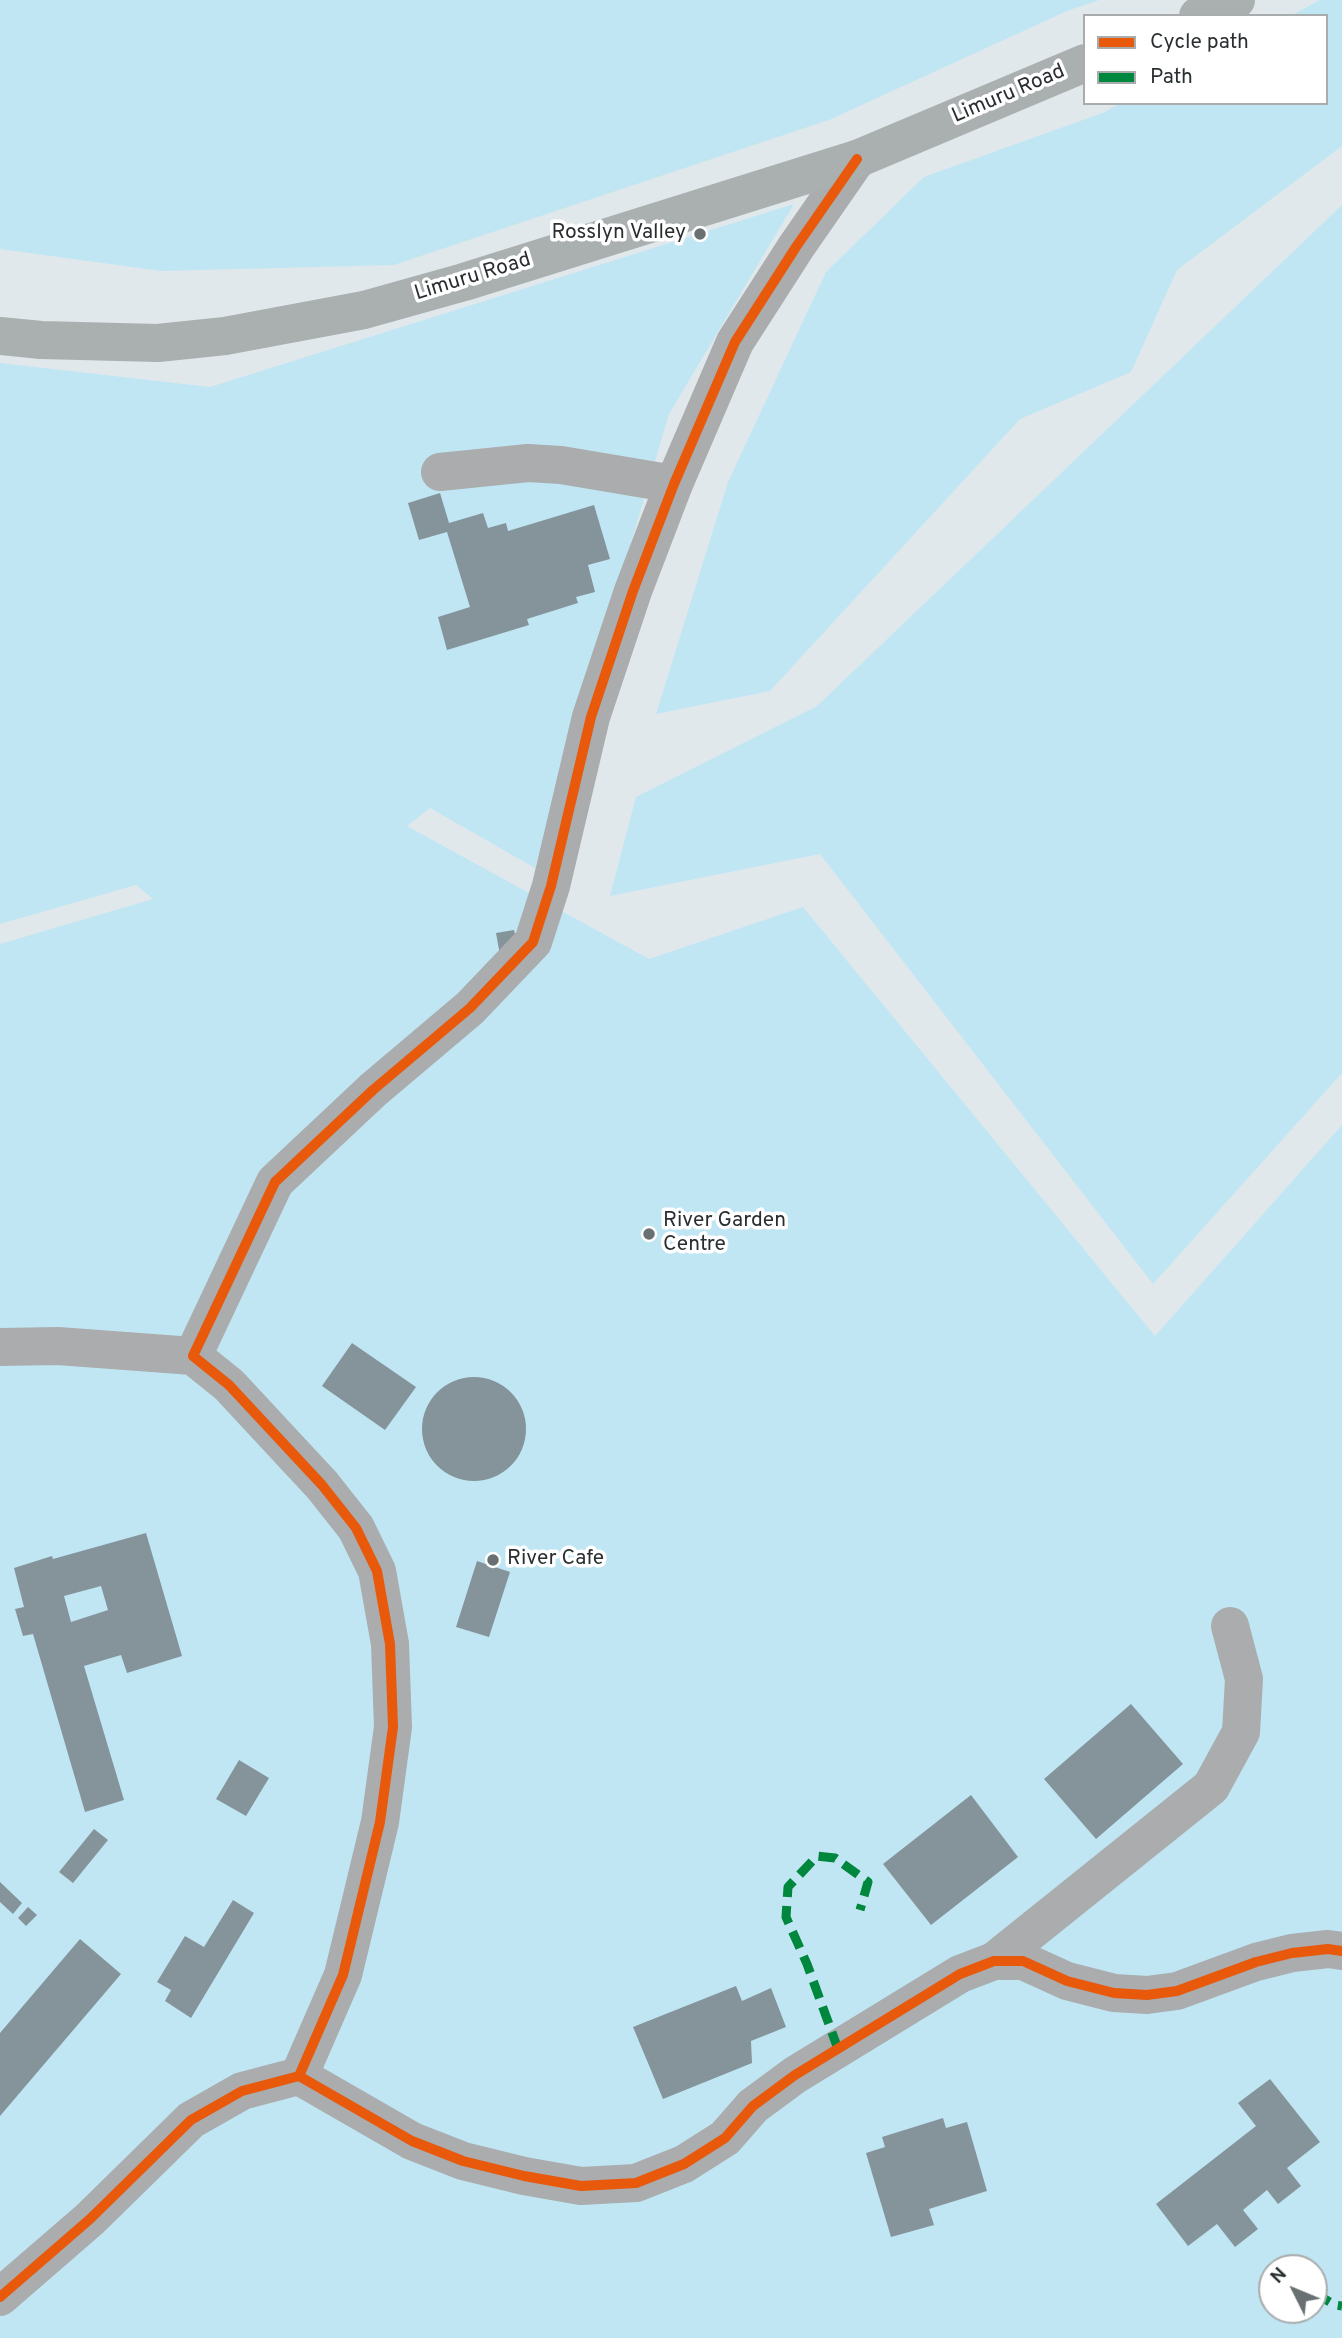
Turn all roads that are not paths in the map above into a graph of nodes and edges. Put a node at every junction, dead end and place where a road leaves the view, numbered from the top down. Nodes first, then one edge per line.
1 (1236, 0) edge
2 (1203, 14) edge
3 (1083, 64) edge
4 (857, 159) junction
5 (0, 336) edge
6 (440, 472) dead end
7 (674, 484) junction
8 (0, 1348) edge
9 (193, 1356) junction
10 (1230, 1626) dead end
11 (1342, 1951) edge
12 (994, 1961) junction
13 (299, 2076) junction
14 (0, 2297) edge

1 - 2 main road
3 - 4 main road, Limuru Road
4 - 5 main road, Limuru Road
4 - 7 street
6 - 7 street
7 - 9 street
8 - 9 street
9 - 13 street
10 - 12 street
11 - 12 street
12 - 13 street
13 - 14 street

